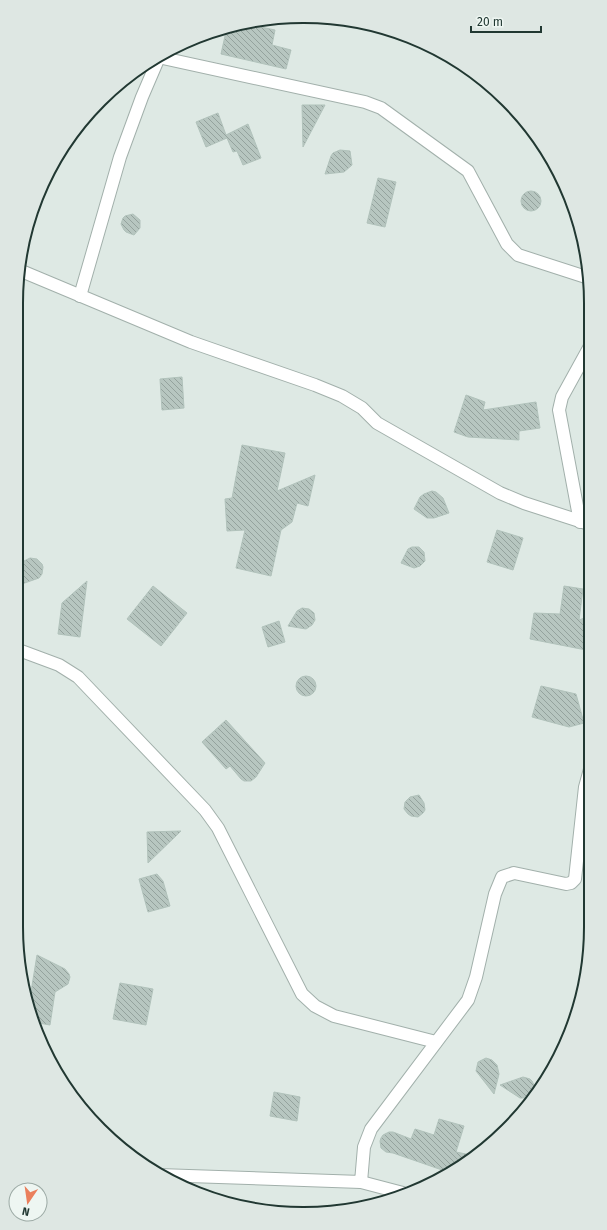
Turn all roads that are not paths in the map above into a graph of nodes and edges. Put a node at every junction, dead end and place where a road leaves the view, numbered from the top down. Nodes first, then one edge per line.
1 (168, 58) edge
2 (155, 66) edge
3 (25, 272) edge
4 (582, 276) edge
5 (80, 296) junction
6 (584, 357) edge
7 (584, 519) edge
8 (584, 523) edge
9 (23, 652) edge
10 (584, 804) edge
11 (436, 1042) junction
12 (175, 1176) edge
13 (361, 1182) junction
14 (396, 1191) edge

1 - 4 street
2 - 5 street
3 - 5 street
5 - 8 street
6 - 7 street
9 - 11 street
10 - 11 street
11 - 13 street
12 - 13 street
13 - 14 street

